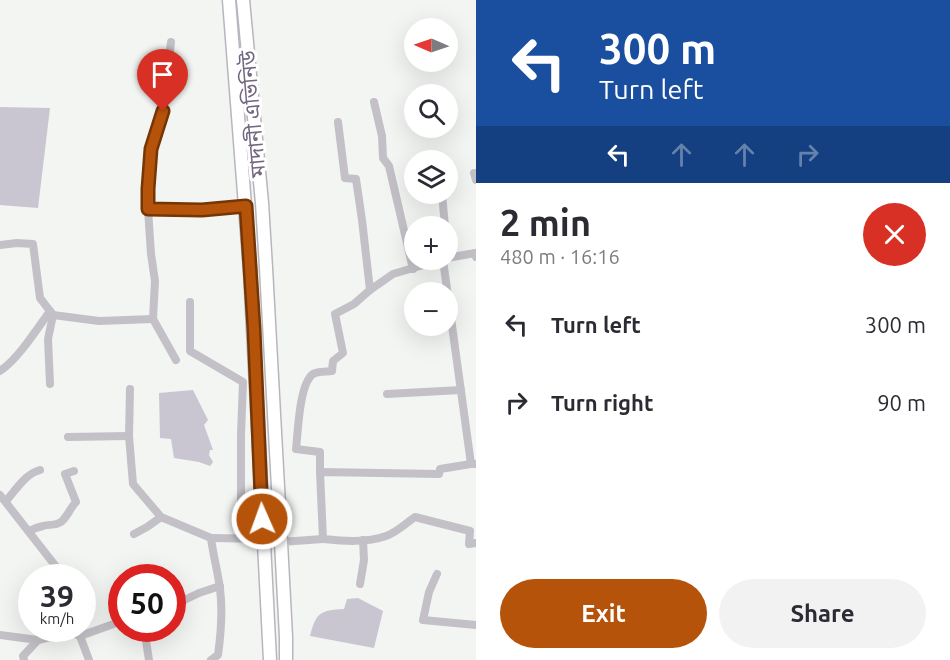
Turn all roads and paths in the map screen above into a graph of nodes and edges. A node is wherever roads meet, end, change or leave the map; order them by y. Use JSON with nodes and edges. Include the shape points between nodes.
{"nodes":[{"id":1,"x":229,"y":0,"type":"edge"},
{"id":2,"x":243,"y":0,"type":"edge"},
{"id":3,"x":171,"y":42,"type":"dead end"},
{"id":4,"x":374,"y":102,"type":"dead end"},
{"id":5,"x":338,"y":122,"type":"dead end"},
{"id":6,"x":260,"y":186,"type":"junction"},
{"id":7,"x":244,"y":188,"type":"junction"},
{"id":8,"x":246,"y":206,"type":"junction"},
{"id":9,"x":148,"y":209,"type":"junction"},
{"id":10,"x":404,"y":230,"type":"edge"},
{"id":11,"x":0,"y":245,"type":"edge"},
{"id":12,"x":476,"y":255,"type":"edge"},
{"id":13,"x":458,"y":257,"type":"edge"},
{"id":14,"x":409,"y":270,"type":"edge"},
{"id":15,"x":443,"y":270,"type":"edge"},
{"id":16,"x":370,"y":290,"type":"junction"},
{"id":17,"x":190,"y":302,"type":"dead end"},
{"id":18,"x":51,"y":313,"type":"junction"},
{"id":19,"x":153,"y":319,"type":"junction"},
{"id":20,"x":176,"y":360,"type":"dead end"},
{"id":21,"x":0,"y":371,"type":"edge"},
{"id":22,"x":50,"y":384,"type":"dead end"},
{"id":23,"x":130,"y":389,"type":"dead end"},
{"id":24,"x":461,"y":390,"type":"junction"},
{"id":25,"x":387,"y":394,"type":"dead end"},
{"id":26,"x":129,"y":436,"type":"junction"},
{"id":27,"x":68,"y":437,"type":"dead end"},
{"id":28,"x":473,"y":464,"type":"edge"},
{"id":29,"x":40,"y":470,"type":"dead end"},
{"id":30,"x":74,"y":471,"type":"dead end"},
{"id":31,"x":320,"y":472,"type":"junction"},
{"id":32,"x":3,"y":498,"type":"edge"},
{"id":33,"x":161,"y":517,"type":"junction"},
{"id":34,"x":29,"y":531,"type":"junction"},
{"id":35,"x":134,"y":534,"type":"dead end"},
{"id":36,"x":211,"y":537,"type":"junction"},
{"id":37,"x":241,"y":538,"type":"junction"},
{"id":38,"x":263,"y":539,"type":"junction"},
{"id":39,"x":323,"y":539,"type":"junction"},
{"id":40,"x":363,"y":540,"type":"junction"},
{"id":41,"x":281,"y":542,"type":"junction"},
{"id":42,"x":476,"y":543,"type":"edge"},
{"id":43,"x":54,"y":564,"type":"edge"},
{"id":44,"x":437,"y":574,"type":"dead end"},
{"id":45,"x":360,"y":584,"type":"dead end"},
{"id":46,"x":220,"y":586,"type":"junction"},
{"id":47,"x":186,"y":599,"type":"edge"},
{"id":48,"x":476,"y":625,"type":"edge"},
{"id":49,"x":0,"y":635,"type":"edge"},
{"id":50,"x":18,"y":637,"type":"edge"},
{"id":51,"x":36,"y":642,"type":"edge"},
{"id":52,"x":79,"y":642,"type":"edge"},
{"id":53,"x":146,"y":642,"type":"edge"},
{"id":54,"x":24,"y":660,"type":"edge"},
{"id":55,"x":89,"y":660,"type":"edge"},
{"id":56,"x":149,"y":660,"type":"edge"},
{"id":57,"x":211,"y":660,"type":"edge"},
{"id":58,"x":270,"y":660,"type":"edge"},
{"id":59,"x":286,"y":660,"type":"edge"}],
"edges":[{"from":1,"to":7,"type":"main road","name":"মাদানী এভিনিউ"},
{"from":2,"to":6,"type":"main road","name":"মাদানী এভিনিউ"},
{"from":3,"to":9,"type":"street","via":[[163,111],[151,149]]},
{"from":4,"to":10,"type":"street","via":[[383,158],[389,166]]},
{"from":5,"to":16,"type":"street","via":[[345,178],[356,179]]},
{"from":6,"to":7,"type":"main road"},
{"from":6,"to":41,"type":"main road","name":"মাদানী এভিনিউ"},
{"from":7,"to":8,"type":"main road","name":"মাদানী এভিনিউ"},
{"from":8,"to":9,"type":"street"},
{"from":8,"to":38,"type":"main road","name":"মাদানী এভিনিউ"},
{"from":9,"to":19,"type":"street","via":[[155,281]]},
{"from":11,"to":18,"type":"street","via":[[33,244],[40,298]]},
{"from":12,"to":13,"type":"street"},
{"from":14,"to":16,"type":"street","via":[[393,274]]},
{"from":15,"to":24,"type":"street"},
{"from":16,"to":31,"type":"street","via":[[335,314],[343,353],[333,361],[332,371],[314,373],[308,380],[300,405],[296,449],[320,452]]},
{"from":17,"to":37,"type":"street","via":[[190,351],[243,382]]},
{"from":18,"to":19,"type":"street","via":[[99,321]]},
{"from":18,"to":21,"type":"street"},
{"from":18,"to":22,"type":"street"},
{"from":19,"to":20,"type":"street"},
{"from":23,"to":26,"type":"street"},
{"from":24,"to":25,"type":"street"},
{"from":24,"to":28,"type":"street"},
{"from":26,"to":27,"type":"street"},
{"from":26,"to":33,"type":"street","via":[[133,484]]},
{"from":28,"to":31,"type":"street","via":[[440,469],[439,474]]},
{"from":29,"to":32,"type":"street"},
{"from":30,"to":34,"type":"street","via":[[65,474],[76,502],[69,514],[55,525],[45,524]]},
{"from":31,"to":39,"type":"street"},
{"from":32,"to":34,"type":"street"},
{"from":33,"to":35,"type":"street"},
{"from":33,"to":36,"type":"street"},
{"from":34,"to":43,"type":"street"},
{"from":36,"to":37,"type":"street"},
{"from":36,"to":46,"type":"street"},
{"from":37,"to":38,"type":"street"},
{"from":38,"to":41,"type":"main road"},
{"from":38,"to":58,"type":"main road","name":"মাদানী এভিনিউ"},
{"from":39,"to":40,"type":"street"},
{"from":39,"to":41,"type":"street"},
{"from":40,"to":42,"type":"street","via":[[386,536],[415,517],[470,531],[470,543]]},
{"from":40,"to":45,"type":"street"},
{"from":41,"to":59,"type":"main road","name":"মাদানী এভিনিউ"},
{"from":44,"to":48,"type":"street","via":[[423,620]]},
{"from":46,"to":47,"type":"street"},
{"from":46,"to":57,"type":"street","via":[[222,627],[218,655]]},
{"from":49,"to":50,"type":"street"},
{"from":51,"to":54,"type":"street","via":[[23,656]]},
{"from":52,"to":55,"type":"street"},
{"from":53,"to":56,"type":"street"}]}
